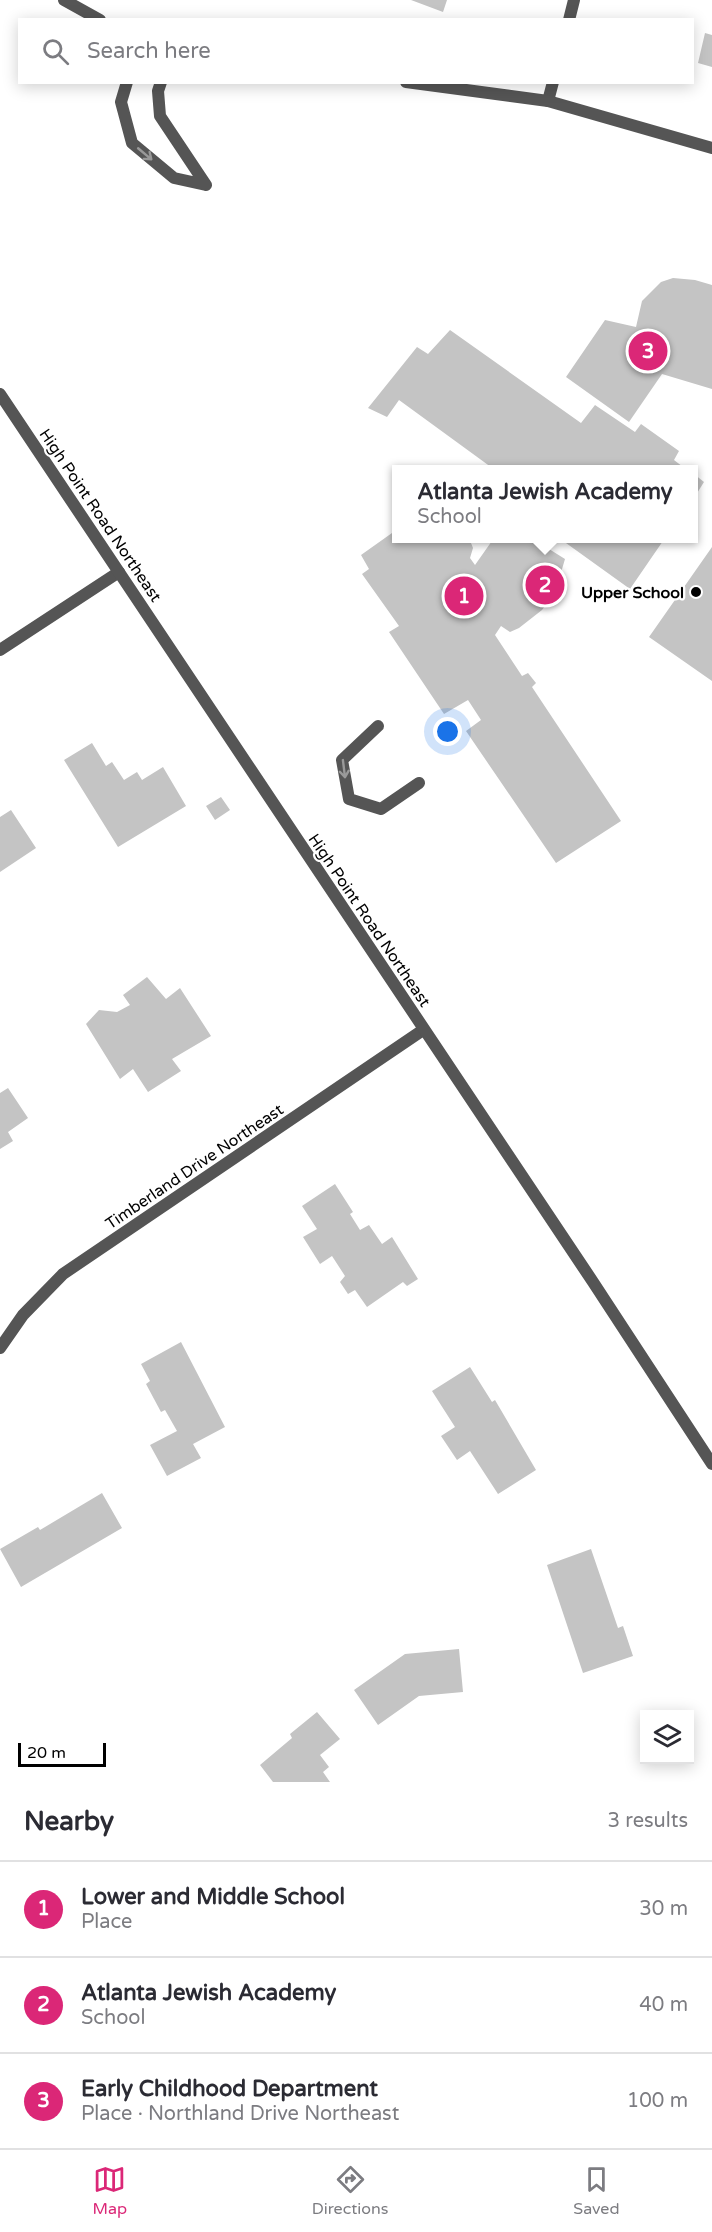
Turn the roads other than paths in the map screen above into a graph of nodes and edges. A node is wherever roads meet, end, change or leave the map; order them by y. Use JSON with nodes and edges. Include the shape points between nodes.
{"nodes":[{"id":1,"x":64,"y":0,"type":"edge"},
{"id":2,"x":574,"y":0,"type":"edge"},
{"id":3,"x":96,"y":18,"type":"edge"},
{"id":4,"x":570,"y":18,"type":"edge"},
{"id":5,"x":126,"y":84,"type":"edge"},
{"id":6,"x":160,"y":84,"type":"edge"},
{"id":7,"x":421,"y":84,"type":"edge"},
{"id":8,"x":552,"y":84,"type":"edge"},
{"id":9,"x":548,"y":101,"type":"junction"},
{"id":10,"x":712,"y":148,"type":"edge"},
{"id":11,"x":0,"y":394,"type":"edge"},
{"id":12,"x":119,"y":572,"type":"junction"},
{"id":13,"x":0,"y":650,"type":"edge"},
{"id":14,"x":378,"y":726,"type":"dead end"},
{"id":15,"x":419,"y":783,"type":"dead end"},
{"id":16,"x":423,"y":1030,"type":"junction"},
{"id":17,"x":0,"y":1348,"type":"edge"},
{"id":18,"x":712,"y":1464,"type":"edge"}],
"edges":[{"from":1,"to":3,"type":"street"},
{"from":2,"to":4,"type":"street"},
{"from":5,"to":6,"type":"street","one_way":true,"via":[[121,102],[132,143],[174,178],[206,185],[159,116]]},
{"from":7,"to":9,"type":"street"},
{"from":8,"to":9,"type":"street"},
{"from":9,"to":10,"type":"street"},
{"from":11,"to":12,"type":"street","name":"High Point Road Northeast"},
{"from":12,"to":13,"type":"street"},
{"from":12,"to":16,"type":"street","name":"High Point Road Northeast"},
{"from":14,"to":15,"type":"street","one_way":true,"via":[[342,760],[349,799],[381,809]]},
{"from":16,"to":17,"type":"street","name":"Timberland Drive Northeast","via":[[63,1274],[23,1314]]},
{"from":16,"to":18,"type":"street","name":"High Point Road Northeast"}]}
